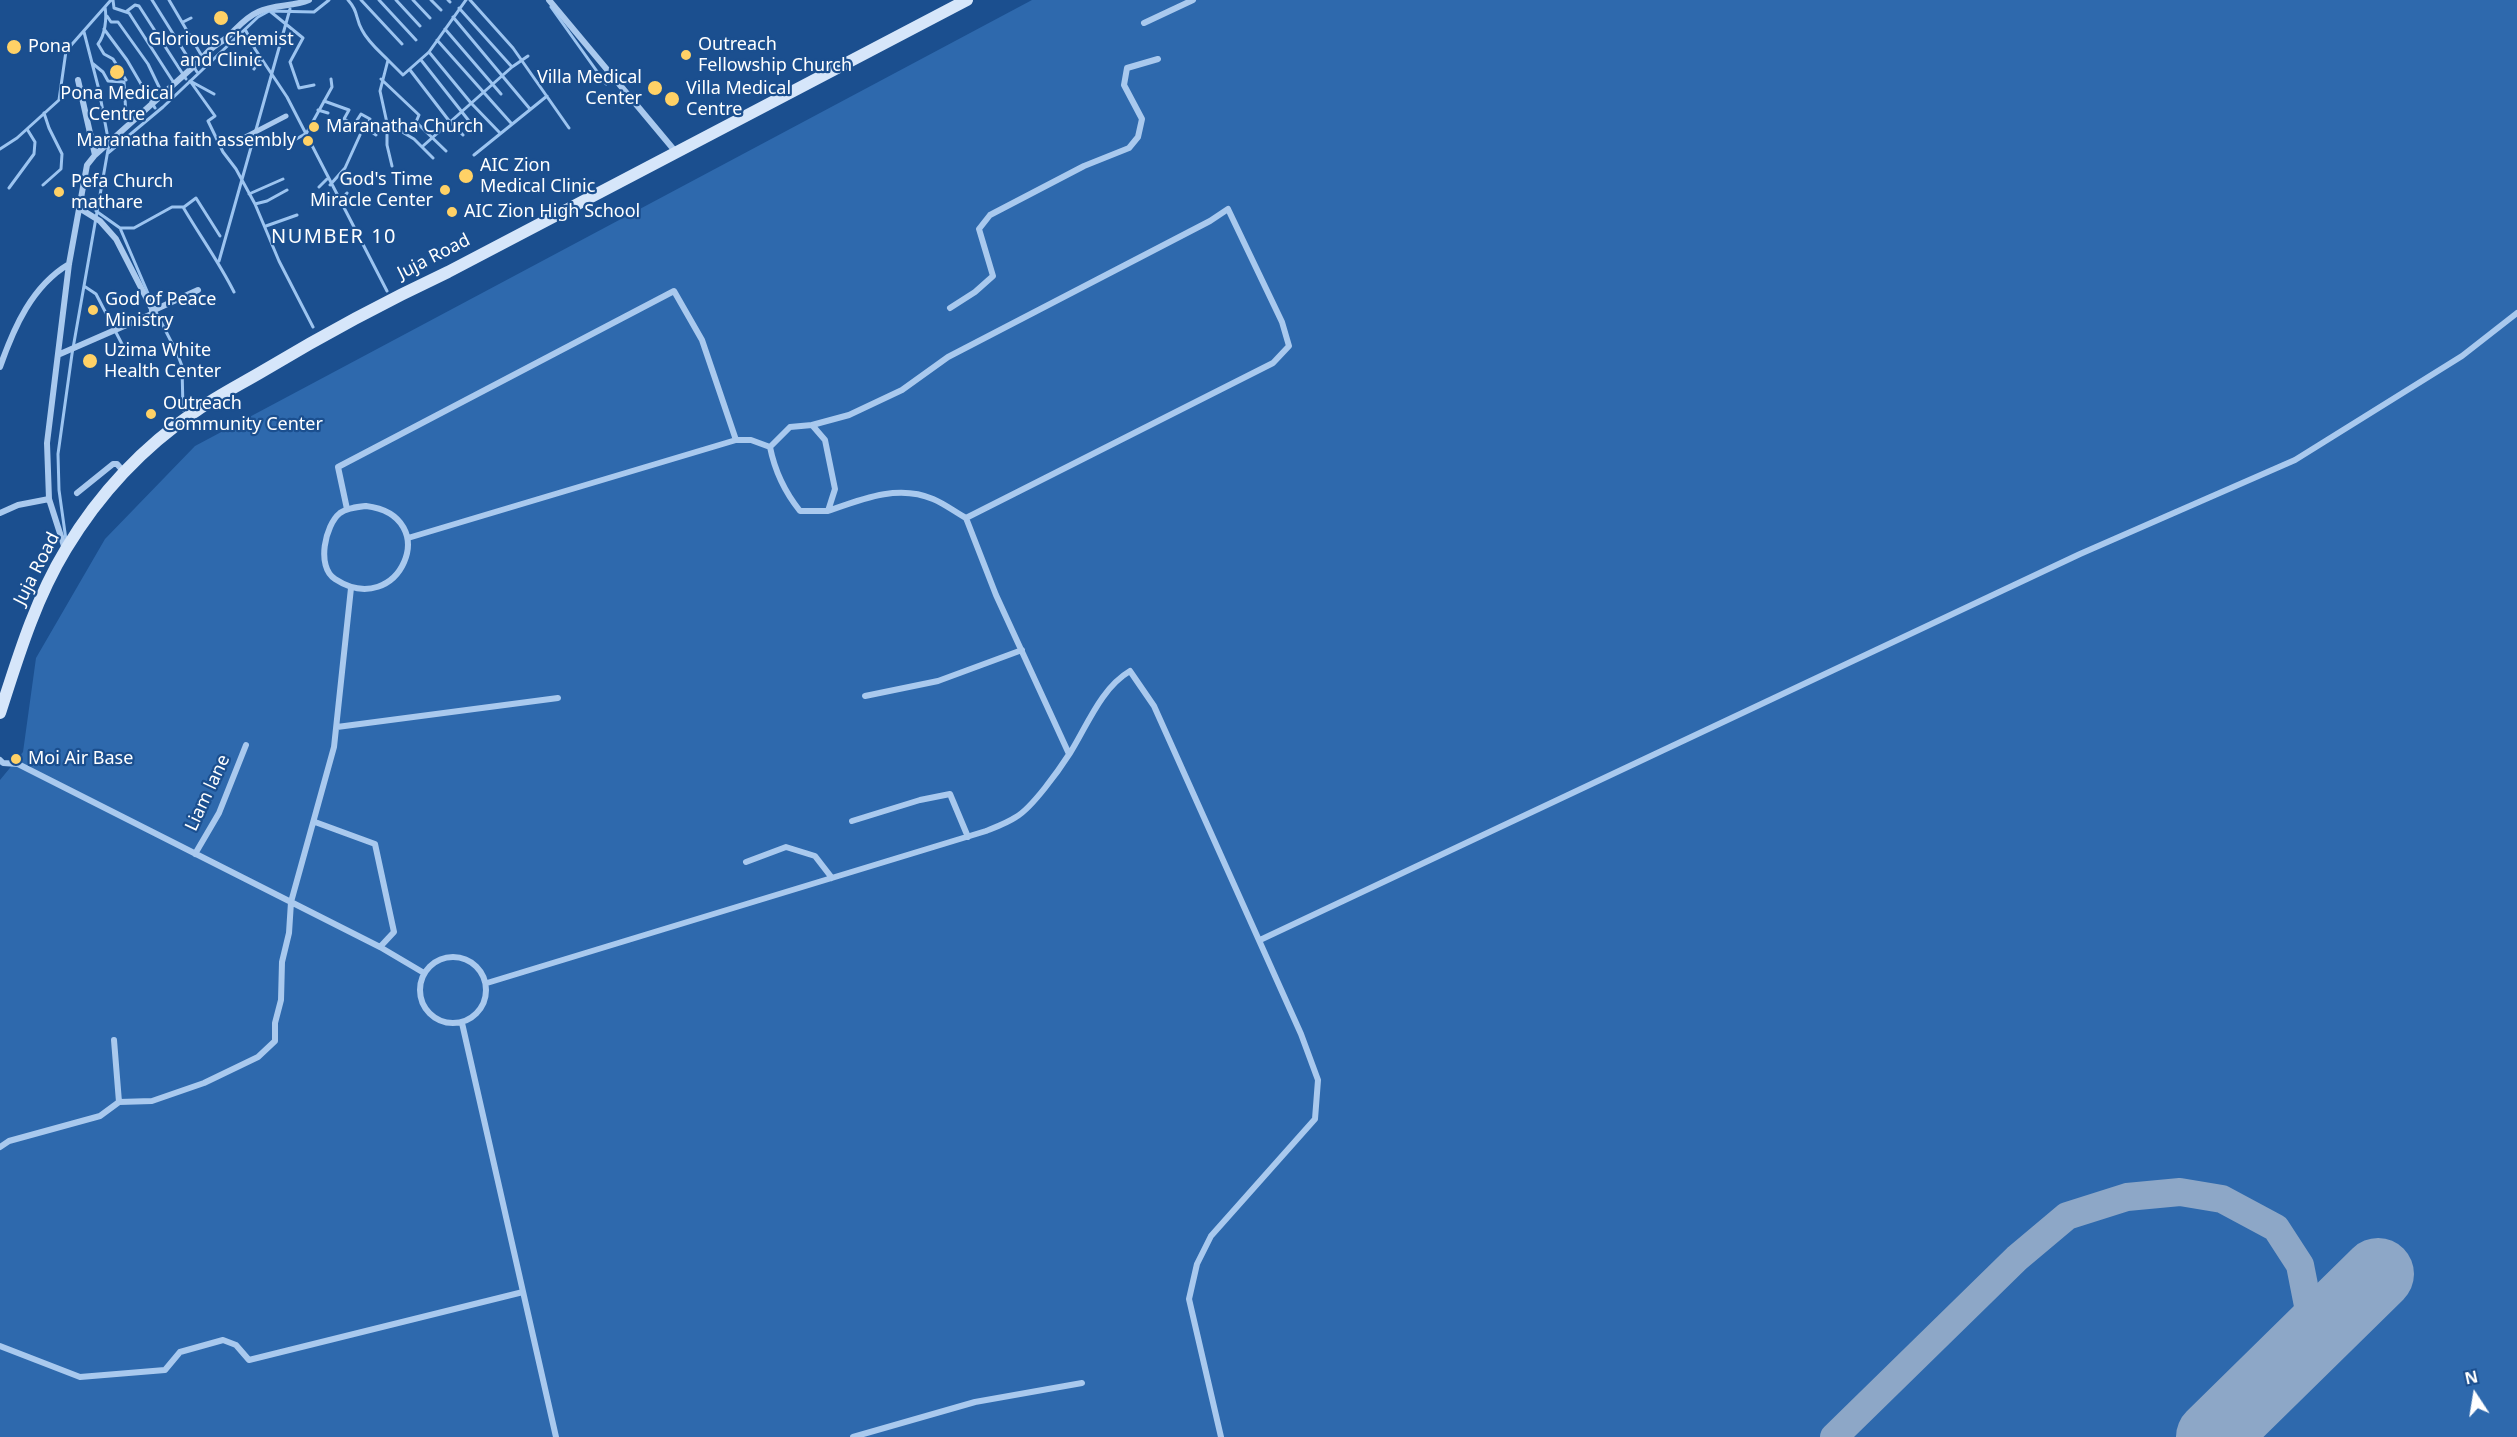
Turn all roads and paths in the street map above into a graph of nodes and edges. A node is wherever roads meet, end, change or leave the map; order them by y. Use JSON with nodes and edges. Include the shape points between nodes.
{"nodes":[{"id":1,"x":309,"y":0,"type":"edge"},
{"id":2,"x":549,"y":0,"type":"edge"},
{"id":3,"x":967,"y":0,"type":"edge"},
{"id":4,"x":1193,"y":0,"type":"edge"},
{"id":5,"x":1144,"y":23,"type":"dead end"},
{"id":6,"x":1158,"y":59,"type":"dead end"},
{"id":7,"x":78,"y":80,"type":"dead end"},
{"id":8,"x":286,"y":116,"type":"dead end"},
{"id":9,"x":230,"y":145,"type":"dead end"},
{"id":10,"x":675,"y":151,"type":"junction"},
{"id":11,"x":92,"y":158,"type":"junction"},
{"id":12,"x":79,"y":208,"type":"junction"},
{"id":13,"x":69,"y":264,"type":"junction"},
{"id":14,"x":198,"y":290,"type":"dead end"},
{"id":15,"x":950,"y":308,"type":"dead end"},
{"id":16,"x":152,"y":311,"type":"junction"},
{"id":17,"x":2517,"y":313,"type":"edge"},
{"id":18,"x":60,"y":354,"type":"junction"},
{"id":19,"x":0,"y":367,"type":"edge"},
{"id":20,"x":812,"y":425,"type":"junction"},
{"id":21,"x":736,"y":440,"type":"junction"},
{"id":22,"x":770,"y":447,"type":"junction"},
{"id":23,"x":124,"y":472,"type":"junction"},
{"id":24,"x":77,"y":493,"type":"dead end"},
{"id":25,"x":49,"y":499,"type":"junction"},
{"id":26,"x":347,"y":509,"type":"junction"},
{"id":27,"x":828,"y":511,"type":"junction"},
{"id":28,"x":0,"y":513,"type":"edge"},
{"id":29,"x":966,"y":518,"type":"junction"},
{"id":30,"x":408,"y":538,"type":"junction"},
{"id":31,"x":66,"y":549,"type":"junction"},
{"id":32,"x":351,"y":588,"type":"junction"},
{"id":33,"x":1022,"y":650,"type":"junction"},
{"id":34,"x":18,"y":657,"type":"junction"},
{"id":35,"x":0,"y":691,"type":"edge"},
{"id":36,"x":865,"y":696,"type":"dead end"},
{"id":37,"x":558,"y":698,"type":"dead end"},
{"id":38,"x":0,"y":714,"type":"edge"},
{"id":39,"x":337,"y":727,"type":"junction"},
{"id":40,"x":246,"y":744,"type":"dead end"},
{"id":41,"x":1069,"y":754,"type":"junction"},
{"id":42,"x":0,"y":760,"type":"edge"},
{"id":43,"x":852,"y":821,"type":"dead end"},
{"id":44,"x":315,"y":822,"type":"junction"},
{"id":45,"x":968,"y":837,"type":"junction"},
{"id":46,"x":195,"y":854,"type":"junction"},
{"id":47,"x":746,"y":862,"type":"dead end"},
{"id":48,"x":832,"y":878,"type":"junction"},
{"id":49,"x":291,"y":902,"type":"junction"},
{"id":50,"x":1260,"y":940,"type":"junction"},
{"id":51,"x":380,"y":947,"type":"junction"},
{"id":52,"x":424,"y":973,"type":"junction"},
{"id":53,"x":487,"y":983,"type":"junction"},
{"id":54,"x":462,"y":1023,"type":"junction"},
{"id":55,"x":114,"y":1040,"type":"dead end"},
{"id":56,"x":118,"y":1102,"type":"junction"},
{"id":57,"x":0,"y":1147,"type":"edge"},
{"id":58,"x":523,"y":1292,"type":"junction"},
{"id":59,"x":0,"y":1346,"type":"edge"},
{"id":60,"x":1082,"y":1383,"type":"dead end"},
{"id":61,"x":556,"y":1437,"type":"edge"},
{"id":62,"x":853,"y":1437,"type":"edge"},
{"id":63,"x":1221,"y":1437,"type":"edge"}],
"edges":[{"from":1,"to":11,"type":"street","via":[[270,8],[247,18]]},
{"from":2,"to":10,"type":"street"},
{"from":3,"to":10,"type":"main road","name":"Juja Road"},
{"from":4,"to":5,"type":"street"},
{"from":6,"to":15,"type":"street","via":[[1127,68],[1124,85],[1142,119],[1138,137],[1130,148],[1084,166],[990,215],[980,229],[993,276]]},
{"from":7,"to":11,"type":"street"},
{"from":8,"to":9,"type":"street"},
{"from":10,"to":23,"type":"main road","name":"Juja Road","via":[[289,355],[191,415]]},
{"from":11,"to":12,"type":"street"},
{"from":12,"to":13,"type":"street"},
{"from":12,"to":16,"type":"street","via":[[100,221],[116,239]]},
{"from":13,"to":18,"type":"street"},
{"from":13,"to":19,"type":"street","via":[[36,292]]},
{"from":14,"to":16,"type":"street"},
{"from":16,"to":18,"type":"street","via":[[154,314]]},
{"from":17,"to":50,"type":"street","via":[[2462,356],[2295,460],[2080,554]]},
{"from":18,"to":25,"type":"street","via":[[48,426]]},
{"from":20,"to":22,"type":"street","via":[[790,427]]},
{"from":20,"to":27,"type":"street","via":[[825,440],[835,489]]},
{"from":20,"to":29,"type":"street","via":[[849,415],[902,390],[948,357],[1228,209],[1282,322],[1288,346],[1273,363]]},
{"from":21,"to":22,"type":"street","via":[[751,440]]},
{"from":21,"to":26,"type":"street","via":[[702,340],[674,291],[338,467]]},
{"from":21,"to":30,"type":"street"},
{"from":22,"to":27,"type":"street","via":[[785,493],[800,511]]},
{"from":23,"to":24,"type":"street","via":[[113,464]]},
{"from":23,"to":31,"type":"main road","name":"Juja Road","via":[[101,497]]},
{"from":25,"to":28,"type":"street"},
{"from":25,"to":31,"type":"street"},
{"from":26,"to":30,"type":"street","via":[[383,508],[399,521]]},
{"from":26,"to":32,"type":"street","via":[[330,524],[325,561],[332,577]]},
{"from":27,"to":29,"type":"street","via":[[875,494],[903,493],[932,499]]},
{"from":29,"to":33,"type":"street"},
{"from":30,"to":32,"type":"street","via":[[407,559],[398,575],[366,589]]},
{"from":31,"to":34,"type":"main road","name":"Juja Road","via":[[39,601]]},
{"from":32,"to":39,"type":"street"},
{"from":33,"to":36,"type":"street","via":[[938,681]]},
{"from":33,"to":41,"type":"street"},
{"from":34,"to":35,"type":"main road"},
{"from":34,"to":38,"type":"main road"},
{"from":37,"to":39,"type":"street"},
{"from":39,"to":44,"type":"street"},
{"from":40,"to":46,"type":"street","name":"Liam lane","via":[[219,813]]},
{"from":41,"to":45,"type":"street","via":[[1018,817]]},
{"from":41,"to":50,"type":"street","via":[[1105,696],[1130,671],[1154,706]]},
{"from":42,"to":46,"type":"street","via":[[18,764]]},
{"from":43,"to":45,"type":"street","via":[[950,794]]},
{"from":44,"to":49,"type":"street"},
{"from":44,"to":51,"type":"street","via":[[375,844],[394,932]]},
{"from":45,"to":48,"type":"street"},
{"from":46,"to":49,"type":"street"},
{"from":47,"to":48,"type":"street","via":[[786,847],[815,856]]},
{"from":48,"to":53,"type":"street"},
{"from":49,"to":51,"type":"street"},
{"from":49,"to":56,"type":"street","via":[[275,1041],[258,1057],[204,1083],[152,1101]]},
{"from":50,"to":63,"type":"street","via":[[1318,1080],[1314,1119],[1211,1236],[1197,1264],[1189,1299]]},
{"from":51,"to":52,"type":"street"},
{"from":52,"to":53,"type":"street","via":[[435,962],[451,956],[474,964]]},
{"from":52,"to":54,"type":"street","via":[[420,988],[423,1004],[432,1016],[446,1023]]},
{"from":53,"to":54,"type":"street","via":[[483,1008]]},
{"from":54,"to":58,"type":"street"},
{"from":55,"to":56,"type":"street"},
{"from":56,"to":57,"type":"street","via":[[100,1116],[9,1141]]},
{"from":58,"to":59,"type":"street","via":[[249,1359],[236,1345],[223,1340],[209,1342],[180,1352],[165,1370],[80,1377]]},
{"from":58,"to":61,"type":"street"},
{"from":60,"to":62,"type":"street","via":[[975,1402]]}]}
